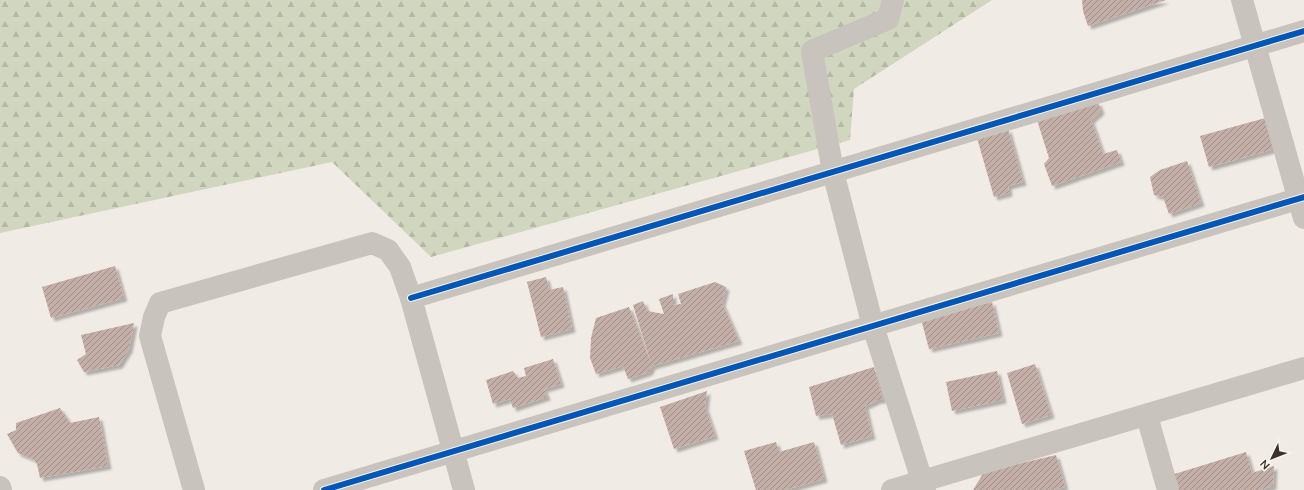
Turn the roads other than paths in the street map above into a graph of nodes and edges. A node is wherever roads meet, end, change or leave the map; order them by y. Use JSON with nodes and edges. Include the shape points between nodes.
{"nodes":[{"id":1,"x":893,"y":0,"type":"edge"},
{"id":2,"x":1242,"y":0,"type":"edge"},
{"id":3,"x":1304,"y":31,"type":"edge"},
{"id":4,"x":1254,"y":45,"type":"junction"},
{"id":5,"x":833,"y":172,"type":"junction"},
{"id":6,"x":1302,"y":204,"type":"edge"},
{"id":7,"x":411,"y":298,"type":"junction"},
{"id":8,"x":873,"y":326,"type":"junction"},
{"id":9,"x":1304,"y":368,"type":"edge"},
{"id":10,"x":1147,"y":416,"type":"junction"},
{"id":11,"x":453,"y":451,"type":"junction"},
{"id":12,"x":924,"y":485,"type":"edge"},
{"id":13,"x":194,"y":490,"type":"edge"},
{"id":14,"x":324,"y":490,"type":"edge"},
{"id":15,"x":464,"y":490,"type":"edge"},
{"id":16,"x":892,"y":490,"type":"edge"},
{"id":17,"x":1168,"y":490,"type":"edge"}],
"edges":[{"from":1,"to":5,"type":"street","via":[[888,19],[812,52]]},
{"from":2,"to":4,"type":"street"},
{"from":3,"to":4,"type":"street"},
{"from":4,"to":5,"type":"street"},
{"from":4,"to":6,"type":"street"},
{"from":5,"to":7,"type":"street"},
{"from":5,"to":8,"type":"street"},
{"from":6,"to":8,"type":"street"},
{"from":7,"to":11,"type":"street"},
{"from":7,"to":13,"type":"street","via":[[400,267],[388,250],[372,243],[160,303],[150,336]]},
{"from":8,"to":11,"type":"street"},
{"from":8,"to":12,"type":"street"},
{"from":9,"to":10,"type":"street"},
{"from":10,"to":12,"type":"street"},
{"from":10,"to":17,"type":"street"},
{"from":11,"to":14,"type":"street"},
{"from":11,"to":15,"type":"street"},
{"from":12,"to":16,"type":"street"}]}
